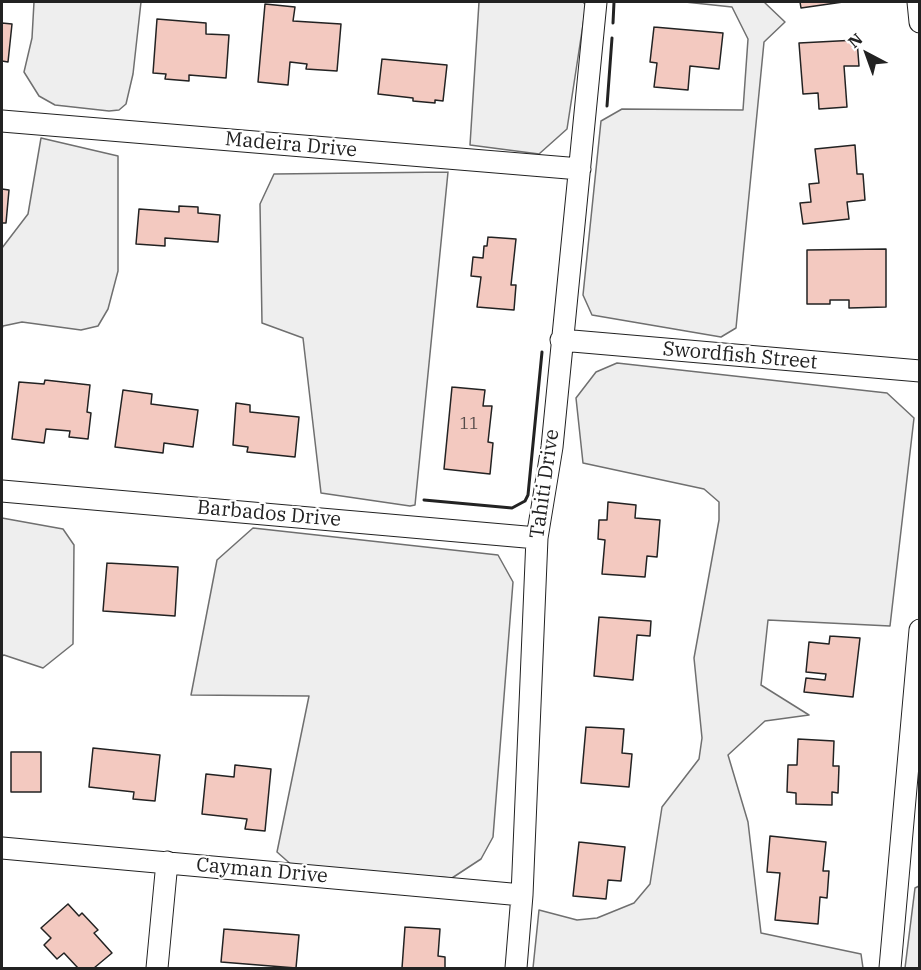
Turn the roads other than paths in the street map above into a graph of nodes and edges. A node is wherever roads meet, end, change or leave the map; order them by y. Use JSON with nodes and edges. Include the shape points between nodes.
{"nodes":[{"id":1,"x":596,"y":2,"type":"edge"},
{"id":2,"x":918,"y":2,"type":"edge"},
{"id":3,"x":920,"y":22,"type":"edge"},
{"id":4,"x":2,"y":121,"type":"edge"},
{"id":5,"x":580,"y":169,"type":"junction"},
{"id":6,"x":561,"y":340,"type":"junction"},
{"id":7,"x":920,"y":371,"type":"edge"},
{"id":8,"x":2,"y":491,"type":"edge"},
{"id":9,"x":537,"y":538,"type":"junction"},
{"id":10,"x":920,"y":630,"type":"edge"},
{"id":11,"x":2,"y":848,"type":"edge"},
{"id":12,"x":167,"y":862,"type":"junction"},
{"id":13,"x":522,"y":896,"type":"junction"},
{"id":14,"x":158,"y":969,"type":"edge"},
{"id":15,"x":516,"y":969,"type":"edge"},
{"id":16,"x":890,"y":969,"type":"edge"}],
"edges":[{"from":1,"to":5,"type":"street","name":"Tahiti Drive"},
{"from":2,"to":3,"type":"street"},
{"from":4,"to":5,"type":"street","name":"Madeira Drive"},
{"from":5,"to":6,"type":"street","name":"Tahiti Drive"},
{"from":6,"to":7,"type":"street","name":"Swordfish Street"},
{"from":6,"to":9,"type":"street","name":"Tahiti Drive","via":[[552,447]]},
{"from":8,"to":9,"type":"street","name":"Barbados Drive"},
{"from":9,"to":13,"type":"street","name":"Tahiti Drive"},
{"from":10,"to":16,"type":"street"},
{"from":11,"to":12,"type":"street","name":"Cayman Drive"},
{"from":12,"to":13,"type":"street","name":"Cayman Drive"},
{"from":12,"to":14,"type":"street"},
{"from":13,"to":15,"type":"street","name":"Tahiti Drive"}]}
